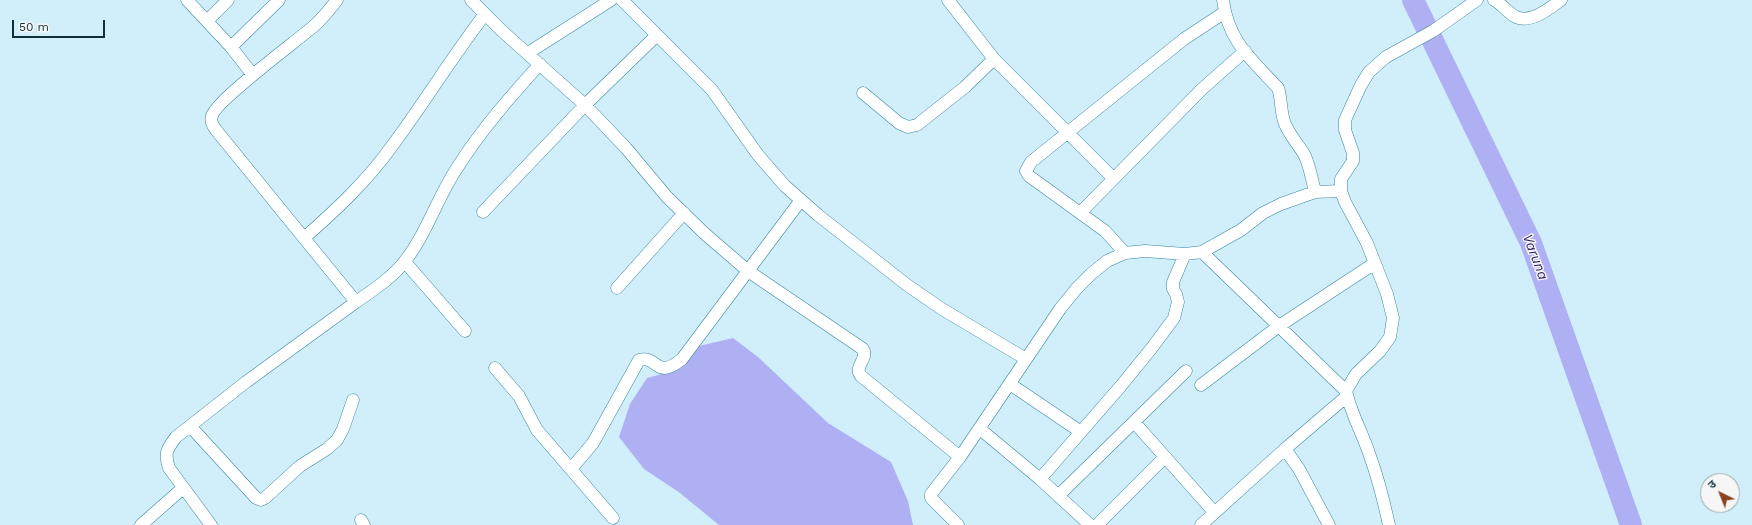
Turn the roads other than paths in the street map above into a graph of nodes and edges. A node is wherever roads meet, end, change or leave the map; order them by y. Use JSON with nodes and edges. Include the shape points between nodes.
{"nodes":[{"id":1,"x":187,"y":0,"type":"edge"},
{"id":2,"x":228,"y":0,"type":"edge"},
{"id":3,"x":279,"y":0,"type":"edge"},
{"id":4,"x":337,"y":0,"type":"edge"},
{"id":5,"x":471,"y":0,"type":"edge"},
{"id":6,"x":610,"y":0,"type":"edge"},
{"id":7,"x":622,"y":0,"type":"edge"},
{"id":8,"x":948,"y":0,"type":"edge"},
{"id":9,"x":1223,"y":0,"type":"edge"},
{"id":10,"x":1477,"y":0,"type":"edge"},
{"id":11,"x":1494,"y":0,"type":"edge"},
{"id":12,"x":1561,"y":0,"type":"edge"},
{"id":13,"x":1225,"y":12,"type":"junction"},
{"id":14,"x":485,"y":14,"type":"junction"},
{"id":15,"x":207,"y":21,"type":"junction"},
{"id":16,"x":657,"y":35,"type":"junction"},
{"id":17,"x":231,"y":47,"type":"junction"},
{"id":18,"x":1245,"y":52,"type":"junction"},
{"id":19,"x":528,"y":53,"type":"junction"},
{"id":20,"x":994,"y":59,"type":"junction"},
{"id":21,"x":540,"y":64,"type":"junction"},
{"id":22,"x":253,"y":75,"type":"junction"},
{"id":23,"x":863,"y":93,"type":"dead end"},
{"id":24,"x":585,"y":105,"type":"junction"},
{"id":25,"x":1068,"y":132,"type":"junction"},
{"id":26,"x":1113,"y":178,"type":"junction"},
{"id":27,"x":1341,"y":191,"type":"junction"},
{"id":28,"x":1315,"y":192,"type":"junction"},
{"id":29,"x":801,"y":200,"type":"junction"},
{"id":30,"x":483,"y":212,"type":"dead end"},
{"id":31,"x":684,"y":213,"type":"junction"},
{"id":32,"x":1080,"y":213,"type":"junction"},
{"id":33,"x":304,"y":238,"type":"junction"},
{"id":34,"x":1202,"y":252,"type":"junction"},
{"id":35,"x":1125,"y":253,"type":"junction"},
{"id":36,"x":1185,"y":254,"type":"junction"},
{"id":37,"x":405,"y":262,"type":"junction"},
{"id":38,"x":1375,"y":262,"type":"junction"},
{"id":39,"x":748,"y":271,"type":"junction"},
{"id":40,"x":617,"y":288,"type":"dead end"},
{"id":41,"x":356,"y":302,"type":"junction"},
{"id":42,"x":1279,"y":326,"type":"junction"},
{"id":43,"x":464,"y":331,"type":"dead end"},
{"id":44,"x":1026,"y":359,"type":"junction"},
{"id":45,"x":496,"y":368,"type":"dead end"},
{"id":46,"x":1186,"y":371,"type":"dead end"},
{"id":47,"x":1010,"y":384,"type":"junction"},
{"id":48,"x":1201,"y":386,"type":"dead end"},
{"id":49,"x":1347,"y":394,"type":"junction"},
{"id":50,"x":353,"y":400,"type":"dead end"},
{"id":51,"x":1134,"y":422,"type":"junction"},
{"id":52,"x":190,"y":426,"type":"junction"},
{"id":53,"x":980,"y":429,"type":"junction"},
{"id":54,"x":1081,"y":432,"type":"junction"},
{"id":55,"x":1285,"y":449,"type":"junction"},
{"id":56,"x":960,"y":457,"type":"junction"},
{"id":57,"x":1165,"y":457,"type":"junction"},
{"id":58,"x":571,"y":469,"type":"junction"},
{"id":59,"x":1040,"y":478,"type":"junction"},
{"id":60,"x":183,"y":488,"type":"junction"},
{"id":61,"x":1058,"y":496,"type":"junction"},
{"id":62,"x":1214,"y":512,"type":"junction"},
{"id":63,"x":612,"y":518,"type":"dead end"},
{"id":64,"x":141,"y":525,"type":"edge"},
{"id":65,"x":211,"y":525,"type":"edge"},
{"id":66,"x":958,"y":525,"type":"edge"},
{"id":67,"x":1090,"y":525,"type":"edge"},
{"id":68,"x":1097,"y":525,"type":"edge"},
{"id":69,"x":1201,"y":525,"type":"edge"},
{"id":70,"x":1329,"y":525,"type":"edge"},
{"id":71,"x":1389,"y":525,"type":"edge"}],
"edges":[{"from":1,"to":15,"type":"street"},
{"from":2,"to":15,"type":"street"},
{"from":3,"to":17,"type":"street"},
{"from":4,"to":22,"type":"street","via":[[316,24]]},
{"from":5,"to":14,"type":"street"},
{"from":6,"to":19,"type":"street"},
{"from":7,"to":16,"type":"street"},
{"from":8,"to":20,"type":"street"},
{"from":9,"to":13,"type":"street"},
{"from":10,"to":27,"type":"street","via":[[1433,31],[1386,57],[1369,72],[1360,85],[1345,120],[1353,161],[1341,179]]},
{"from":11,"to":12,"type":"street","via":[[1517,18],[1528,19]]},
{"from":13,"to":18,"type":"street","via":[[1236,42]]},
{"from":13,"to":25,"type":"street","via":[[1184,38]]},
{"from":14,"to":19,"type":"street"},
{"from":14,"to":33,"type":"street","via":[[392,147],[337,209]]},
{"from":15,"to":17,"type":"street"},
{"from":16,"to":24,"type":"street"},
{"from":16,"to":29,"type":"street","via":[[712,90],[758,155]]},
{"from":17,"to":22,"type":"street"},
{"from":18,"to":26,"type":"street","via":[[1202,89]]},
{"from":18,"to":28,"type":"street","via":[[1278,88],[1284,122],[1310,168]]},
{"from":19,"to":21,"type":"street"},
{"from":20,"to":23,"type":"street","via":[[966,86],[917,125],[908,127],[899,123]]},
{"from":20,"to":25,"type":"street"},
{"from":21,"to":24,"type":"street"},
{"from":21,"to":37,"type":"street","via":[[482,130],[455,170]]},
{"from":22,"to":33,"type":"street","via":[[216,108],[211,116],[212,123]]},
{"from":24,"to":30,"type":"street"},
{"from":24,"to":31,"type":"street"},
{"from":25,"to":26,"type":"street"},
{"from":25,"to":32,"type":"street","via":[[1031,162],[1026,171],[1028,176]]},
{"from":26,"to":32,"type":"street"},
{"from":27,"to":28,"type":"street"},
{"from":27,"to":38,"type":"street"},
{"from":28,"to":34,"type":"street","via":[[1263,213],[1241,230]]},
{"from":29,"to":39,"type":"street"},
{"from":29,"to":44,"type":"street","via":[[907,285]]},
{"from":31,"to":39,"type":"street"},
{"from":31,"to":40,"type":"street"},
{"from":32,"to":35,"type":"street","via":[[1105,231]]},
{"from":33,"to":41,"type":"street"},
{"from":34,"to":36,"type":"street"},
{"from":34,"to":42,"type":"street"},
{"from":35,"to":36,"type":"street","via":[[1145,251]]},
{"from":35,"to":44,"type":"street","via":[[1107,261],[1077,288]]},
{"from":36,"to":54,"type":"street","via":[[1173,282],[1178,302],[1174,318],[1147,355]]},
{"from":37,"to":41,"type":"street","via":[[384,282]]},
{"from":37,"to":43,"type":"street"},
{"from":38,"to":42,"type":"street"},
{"from":38,"to":49,"type":"street","via":[[1393,318],[1390,337],[1380,351],[1356,374]]},
{"from":39,"to":56,"type":"street","via":[[863,349],[865,357],[858,368],[861,376]]},
{"from":39,"to":58,"type":"street","via":[[682,359],[669,368],[661,369],[650,361],[639,360],[592,443]]},
{"from":41,"to":52,"type":"street"},
{"from":42,"to":48,"type":"street"},
{"from":42,"to":49,"type":"street"},
{"from":44,"to":47,"type":"street"},
{"from":45,"to":58,"type":"street","via":[[518,396],[537,430]]},
{"from":46,"to":51,"type":"street"},
{"from":47,"to":53,"type":"street"},
{"from":47,"to":54,"type":"street"},
{"from":49,"to":55,"type":"street"},
{"from":49,"to":71,"type":"street","via":[[1370,456]]},
{"from":50,"to":52,"type":"street","via":[[337,440],[300,466],[261,500],[256,498]]},
{"from":51,"to":57,"type":"street"},
{"from":51,"to":61,"type":"street"},
{"from":52,"to":60,"type":"street","via":[[168,447],[166,458],[169,468]]},
{"from":53,"to":56,"type":"street"},
{"from":53,"to":59,"type":"street"},
{"from":54,"to":59,"type":"street"},
{"from":55,"to":62,"type":"street"},
{"from":55,"to":70,"type":"street","via":[[1299,469]]},
{"from":56,"to":66,"type":"street","via":[[931,494],[931,498]]},
{"from":57,"to":62,"type":"street"},
{"from":57,"to":68,"type":"street"},
{"from":58,"to":63,"type":"street"},
{"from":59,"to":61,"type":"street"},
{"from":60,"to":64,"type":"street"},
{"from":60,"to":65,"type":"street"},
{"from":61,"to":67,"type":"street"},
{"from":62,"to":69,"type":"street"}]}
